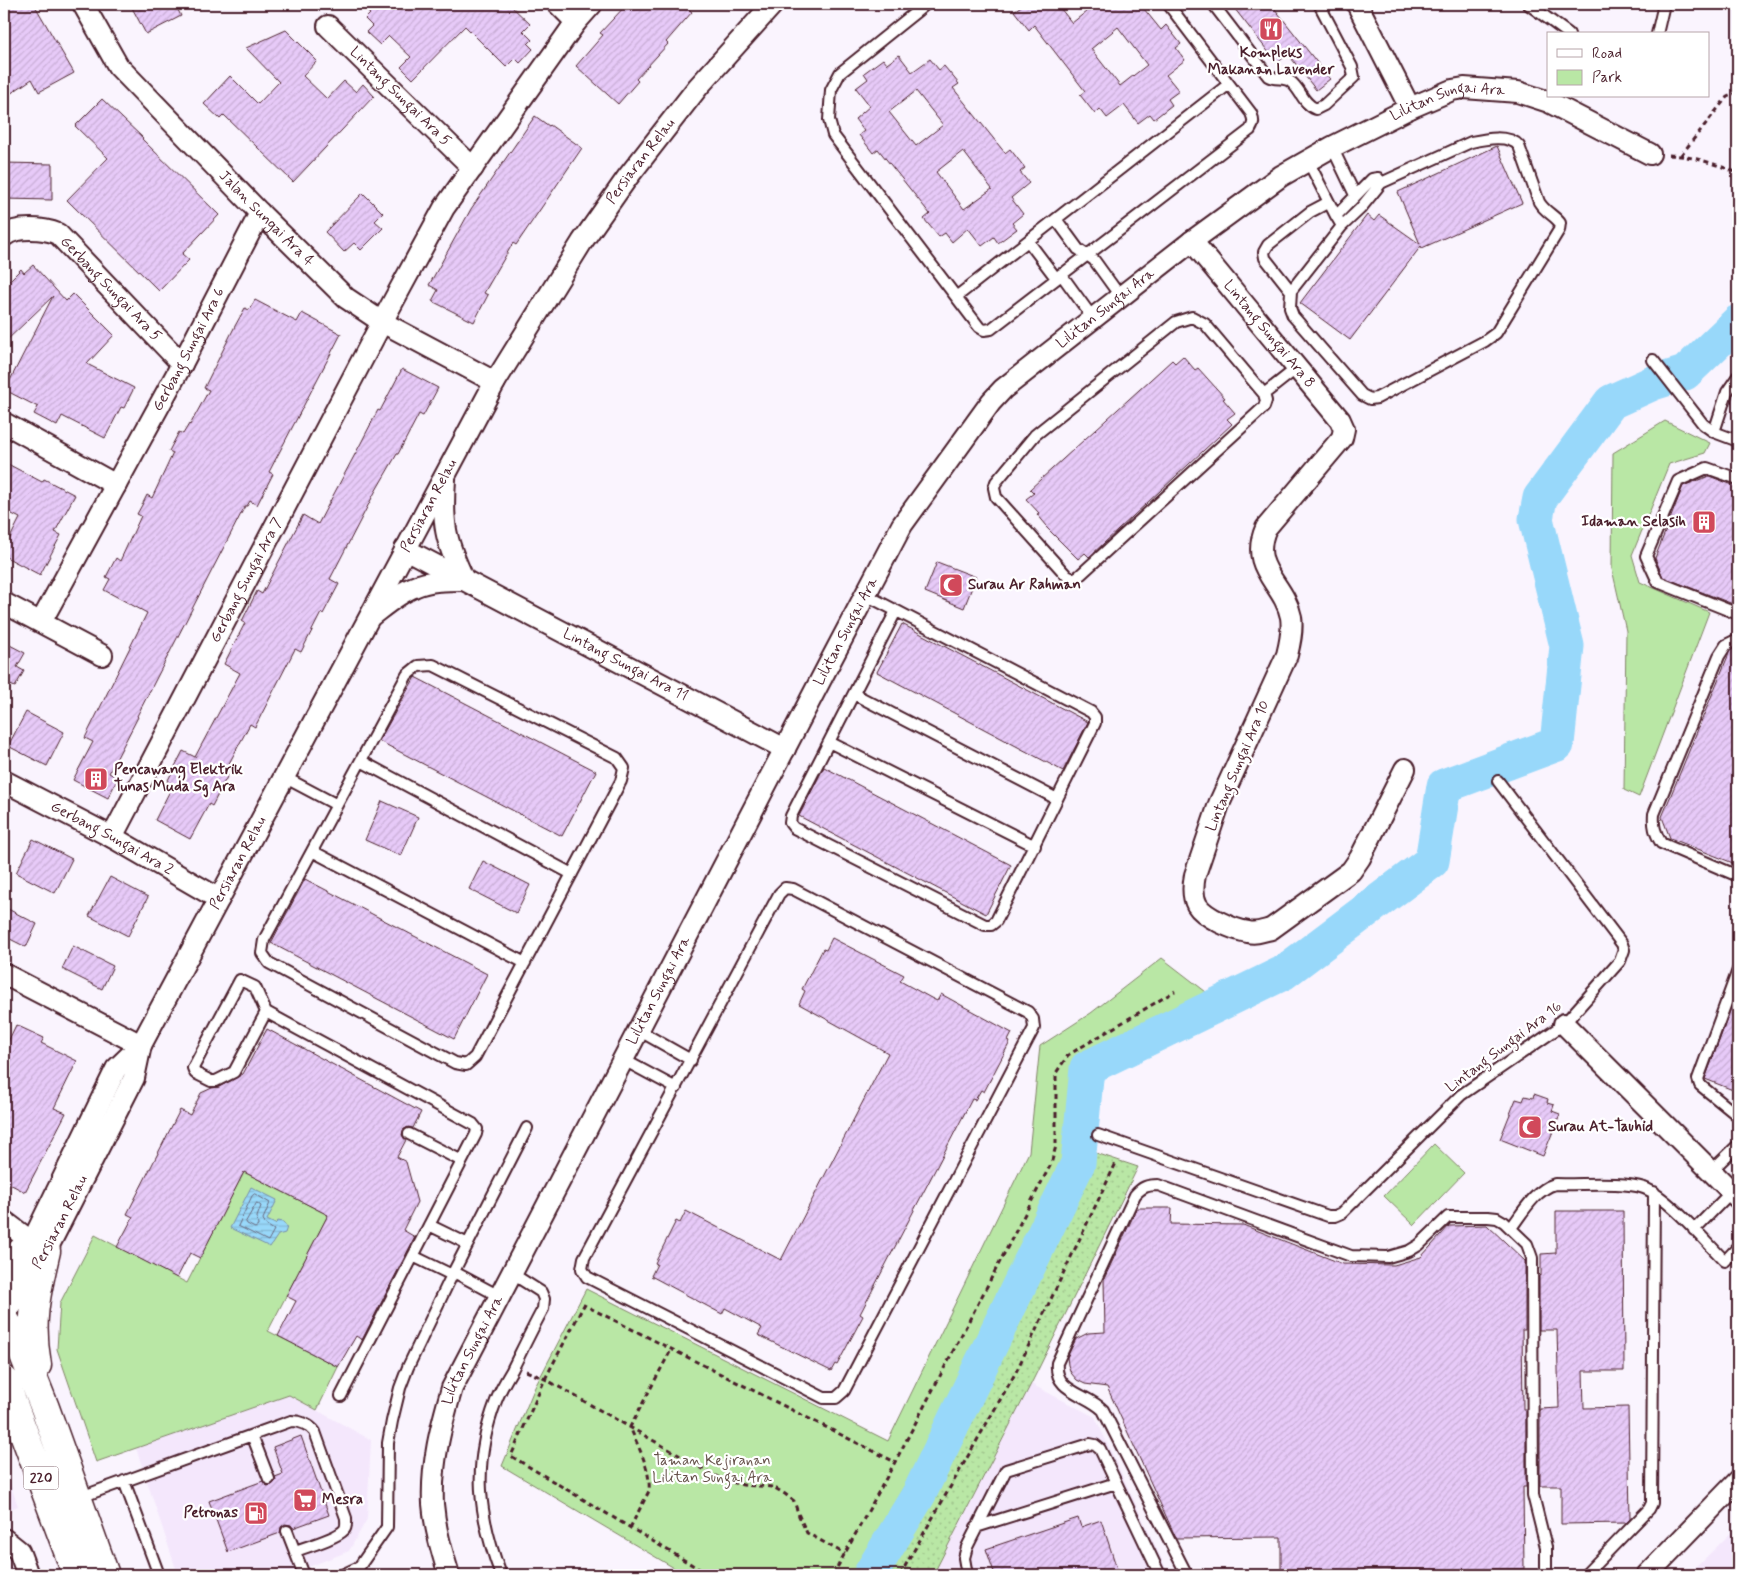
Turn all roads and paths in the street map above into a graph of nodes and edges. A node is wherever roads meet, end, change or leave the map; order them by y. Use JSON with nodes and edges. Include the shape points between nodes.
{"nodes":[{"id":1,"x":83,"y":4,"type":"edge"},
{"id":2,"x":558,"y":4,"type":"edge"},
{"id":3,"x":592,"y":4,"type":"edge"},
{"id":4,"x":773,"y":4,"type":"edge"},
{"id":5,"x":926,"y":4,"type":"edge"},
{"id":6,"x":1168,"y":4,"type":"edge"},
{"id":7,"x":1213,"y":4,"type":"edge"},
{"id":8,"x":1319,"y":4,"type":"edge"},
{"id":9,"x":1357,"y":4,"type":"edge"},
{"id":10,"x":1528,"y":4,"type":"edge"},
{"id":11,"x":1664,"y":4,"type":"edge"},
{"id":12,"x":576,"y":22,"type":"junction"},
{"id":13,"x":328,"y":26,"type":"dead end"},
{"id":14,"x":1566,"y":32,"type":"edge"},
{"id":15,"x":1657,"y":32,"type":"edge"},
{"id":16,"x":1229,"y":84,"type":"junction"},
{"id":17,"x":1738,"y":92,"type":"edge"},
{"id":18,"x":1410,"y":108,"type":"junction"},
{"id":19,"x":1332,"y":147,"type":"junction"},
{"id":20,"x":1650,"y":154,"type":"joint"},
{"id":21,"x":1681,"y":156,"type":"junction"},
{"id":22,"x":1308,"y":162,"type":"junction"},
{"id":23,"x":472,"y":168,"type":"junction"},
{"id":24,"x":1738,"y":173,"type":"edge"},
{"id":25,"x":1381,"y":182,"type":"junction"},
{"id":26,"x":1355,"y":195,"type":"junction"},
{"id":27,"x":1328,"y":202,"type":"junction"},
{"id":28,"x":260,"y":213,"type":"junction"},
{"id":29,"x":1336,"y":216,"type":"junction"},
{"id":30,"x":1056,"y":219,"type":"junction"},
{"id":31,"x":1342,"y":226,"type":"junction"},
{"id":32,"x":4,"y":236,"type":"edge"},
{"id":33,"x":1028,"y":241,"type":"junction"},
{"id":34,"x":1192,"y":241,"type":"junction"},
{"id":35,"x":1087,"y":255,"type":"junction"},
{"id":36,"x":1059,"y":276,"type":"junction"},
{"id":37,"x":1291,"y":292,"type":"junction"},
{"id":38,"x":1120,"y":296,"type":"junction"},
{"id":39,"x":956,"y":297,"type":"junction"},
{"id":40,"x":1092,"y":317,"type":"junction"},
{"id":41,"x":382,"y":322,"type":"junction"},
{"id":42,"x":1653,"y":360,"type":"dead end"},
{"id":43,"x":182,"y":364,"type":"junction"},
{"id":44,"x":1297,"y":368,"type":"junction"},
{"id":45,"x":1738,"y":376,"type":"edge"},
{"id":46,"x":495,"y":382,"type":"junction"},
{"id":47,"x":1264,"y":394,"type":"junction"},
{"id":48,"x":4,"y":423,"type":"edge"},
{"id":49,"x":1344,"y":430,"type":"joint"},
{"id":50,"x":1714,"y":432,"type":"junction"},
{"id":51,"x":1738,"y":441,"type":"edge"},
{"id":52,"x":445,"y":472,"type":"junction"},
{"id":53,"x":1738,"y":479,"type":"edge"},
{"id":54,"x":116,"y":485,"type":"junction"},
{"id":55,"x":405,"y":549,"type":"junction"},
{"id":56,"x":464,"y":580,"type":"junction"},
{"id":57,"x":866,"y":595,"type":"junction"},
{"id":58,"x":4,"y":603,"type":"edge"},
{"id":59,"x":896,"y":611,"type":"junction"},
{"id":60,"x":1738,"y":614,"type":"edge"},
{"id":61,"x":367,"y":619,"type":"junction"},
{"id":62,"x":41,"y":622,"type":"junction"},
{"id":63,"x":1738,"y":639,"type":"edge"},
{"id":64,"x":102,"y":655,"type":"dead end"},
{"id":65,"x":854,"y":694,"type":"junction"},
{"id":66,"x":829,"y":742,"type":"junction"},
{"id":67,"x":786,"y":749,"type":"junction"},
{"id":68,"x":361,"y":761,"type":"junction"},
{"id":69,"x":1405,"y":769,"type":"dead end"},
{"id":70,"x":284,"y":777,"type":"junction"},
{"id":71,"x":4,"y":781,"type":"edge"},
{"id":72,"x":1498,"y":781,"type":"dead end"},
{"id":73,"x":1057,"y":799,"type":"junction"},
{"id":74,"x":337,"y":806,"type":"junction"},
{"id":75,"x":112,"y":837,"type":"junction"},
{"id":76,"x":1035,"y":846,"type":"junction"},
{"id":77,"x":312,"y":851,"type":"junction"},
{"id":78,"x":572,"y":874,"type":"junction"},
{"id":79,"x":1738,"y":876,"type":"edge"},
{"id":80,"x":219,"y":899,"type":"junction"},
{"id":81,"x":525,"y":963,"type":"junction"},
{"id":82,"x":1738,"y":970,"type":"edge"},
{"id":83,"x":4,"y":974,"type":"edge"},
{"id":84,"x":1175,"y":991,"type":"dead end"},
{"id":85,"x":266,"y":1012,"type":"junction"},
{"id":86,"x":1564,"y":1024,"type":"junction"},
{"id":87,"x":638,"y":1030,"type":"junction"},
{"id":88,"x":141,"y":1045,"type":"junction"},
{"id":89,"x":622,"y":1059,"type":"junction"},
{"id":90,"x":691,"y":1060,"type":"junction"},
{"id":91,"x":676,"y":1088,"type":"junction"},
{"id":92,"x":1738,"y":1116,"type":"edge"},
{"id":93,"x":527,"y":1128,"type":"dead end"},
{"id":94,"x":409,"y":1134,"type":"dead end"},
{"id":95,"x":1098,"y":1136,"type":"dead end"},
{"id":96,"x":1738,"y":1145,"type":"edge"},
{"id":97,"x":462,"y":1161,"type":"junction"},
{"id":98,"x":1116,"y":1163,"type":"dead end"},
{"id":99,"x":1711,"y":1171,"type":"junction"},
{"id":100,"x":1654,"y":1192,"type":"junction"},
{"id":101,"x":1735,"y":1195,"type":"edge"},
{"id":102,"x":4,"y":1221,"type":"edge"},
{"id":103,"x":429,"y":1225,"type":"junction"},
{"id":104,"x":1510,"y":1228,"type":"junction"},
{"id":105,"x":1694,"y":1230,"type":"junction"},
{"id":106,"x":468,"y":1244,"type":"junction"},
{"id":107,"x":39,"y":1247,"type":"junction"},
{"id":108,"x":1738,"y":1247,"type":"edge"},
{"id":109,"x":413,"y":1256,"type":"junction"},
{"id":110,"x":4,"y":1262,"type":"edge"},
{"id":111,"x":511,"y":1272,"type":"junction"},
{"id":112,"x":453,"y":1273,"type":"junction"},
{"id":113,"x":4,"y":1290,"type":"edge"},
{"id":114,"x":499,"y":1296,"type":"junction"},
{"id":115,"x":4,"y":1316,"type":"edge"},
{"id":116,"x":671,"y":1350,"type":"junction"},
{"id":117,"x":514,"y":1366,"type":"junction"},
{"id":118,"x":545,"y":1379,"type":"junction"},
{"id":119,"x":4,"y":1380,"type":"edge"},
{"id":120,"x":340,"y":1396,"type":"dead end"},
{"id":121,"x":45,"y":1408,"type":"junction"},
{"id":122,"x":630,"y":1427,"type":"junction"},
{"id":123,"x":252,"y":1435,"type":"junction"},
{"id":124,"x":895,"y":1462,"type":"junction"},
{"id":125,"x":268,"y":1479,"type":"dead end"},
{"id":126,"x":124,"y":1481,"type":"junction"},
{"id":127,"x":1738,"y":1481,"type":"edge"},
{"id":128,"x":1116,"y":1483,"type":"junction"},
{"id":129,"x":77,"y":1498,"type":"junction"},
{"id":130,"x":976,"y":1527,"type":"junction"},
{"id":131,"x":630,"y":1528,"type":"junction"},
{"id":132,"x":287,"y":1531,"type":"dead end"},
{"id":133,"x":4,"y":1539,"type":"edge"},
{"id":134,"x":295,"y":1551,"type":"junction"},
{"id":135,"x":845,"y":1554,"type":"junction"},
{"id":136,"x":28,"y":1575,"type":"edge"},
{"id":137,"x":78,"y":1575,"type":"edge"},
{"id":138,"x":105,"y":1575,"type":"edge"},
{"id":139,"x":159,"y":1575,"type":"edge"},
{"id":140,"x":304,"y":1575,"type":"edge"},
{"id":141,"x":342,"y":1575,"type":"edge"},
{"id":142,"x":449,"y":1575,"type":"edge"},
{"id":143,"x":501,"y":1575,"type":"edge"},
{"id":144,"x":709,"y":1575,"type":"edge"},
{"id":145,"x":832,"y":1575,"type":"edge"},
{"id":146,"x":900,"y":1575,"type":"edge"},
{"id":147,"x":967,"y":1575,"type":"edge"},
{"id":148,"x":1160,"y":1575,"type":"edge"},
{"id":149,"x":1187,"y":1575,"type":"edge"},
{"id":150,"x":1546,"y":1575,"type":"edge"},
{"id":151,"x":1585,"y":1575,"type":"edge"},
{"id":152,"x":1647,"y":1575,"type":"edge"}],
"edges":[{"from":1,"to":28,"type":"street","name":"Jalan Sungai Ara 4","via":[[118,66]]},
{"from":2,"to":12,"type":"street"},
{"from":3,"to":12,"type":"street"},
{"from":4,"to":46,"type":"street","name":"Persiaran Relau","via":[[698,87],[627,178],[582,242]]},
{"from":5,"to":39,"type":"lane","via":[[840,73],[831,90],[829,120],[833,135]]},
{"from":6,"to":16,"type":"lane"},
{"from":7,"to":8,"type":"lane","via":[[1268,76],[1291,81],[1309,106],[1316,109],[1354,77],[1352,67]]},
{"from":9,"to":18,"type":"street"},
{"from":10,"to":14,"type":"lane"},
{"from":11,"to":15,"type":"lane"},
{"from":12,"to":23,"type":"street"},
{"from":13,"to":23,"type":"street","name":"Lintang Sungai Ara 5"},
{"from":16,"to":30,"type":"lane"},
{"from":16,"to":35,"type":"lane","via":[[1251,113],[1254,122],[1250,130]]},
{"from":17,"to":21,"type":"path","via":[[1727,97]]},
{"from":18,"to":19,"type":"street","name":"Lilitan Sungai Ara"},
{"from":18,"to":20,"type":"street","name":"Lilitan Sungai Ara","via":[[1464,88],[1518,92],[1549,102]]},
{"from":19,"to":22,"type":"street","name":"Lilitan Sungai Ara"},
{"from":19,"to":26,"type":"lane"},
{"from":20,"to":21,"type":"path"},
{"from":21,"to":24,"type":"path","via":[[1709,161]]},
{"from":22,"to":27,"type":"lane"},
{"from":22,"to":34,"type":"street","name":"Lilitan Sungai Ara","via":[[1281,176]]},
{"from":23,"to":41,"type":"street","via":[[444,208]]},
{"from":25,"to":26,"type":"lane","via":[[1374,178]]},
{"from":25,"to":31,"type":"lane"},
{"from":25,"to":37,"type":"lane","via":[[1471,142],[1510,139],[1520,146],[1539,202],[1544,211],[1560,223],[1559,230],[1496,333],[1370,399],[1362,395],[1293,316]]},
{"from":26,"to":29,"type":"lane"},
{"from":27,"to":29,"type":"lane"},
{"from":27,"to":37,"type":"lane","via":[[1310,212],[1268,245],[1264,252],[1265,258]]},
{"from":28,"to":41,"type":"street","name":"Jalan Sungai Ara 4","via":[[346,298]]},
{"from":28,"to":43,"type":"street","name":"Gerbang Sungai Ara 6"},
{"from":29,"to":31,"type":"lane"},
{"from":30,"to":33,"type":"lane"},
{"from":30,"to":35,"type":"lane","via":[[1078,249]]},
{"from":31,"to":37,"type":"lane"},
{"from":32,"to":43,"type":"street","name":"Gerbang Sungai Ara 5","via":[[16,230],[47,229],[58,234]]},
{"from":33,"to":36,"type":"lane"},
{"from":33,"to":39,"type":"lane"},
{"from":34,"to":38,"type":"street","name":"Lilitan Sungai Ara"},
{"from":34,"to":44,"type":"street","name":"Lintang Sungai Ara 8"},
{"from":35,"to":36,"type":"lane"},
{"from":35,"to":38,"type":"lane"},
{"from":36,"to":39,"type":"lane","via":[[988,330],[979,327]]},
{"from":36,"to":40,"type":"lane"},
{"from":38,"to":40,"type":"street","name":"Lilitan Sungai Ara"},
{"from":40,"to":57,"type":"street","name":"Lilitan Sungai Ara","via":[[991,402],[902,525]]},
{"from":41,"to":46,"type":"street","name":"Jalan Sungai Ara 4"},
{"from":41,"to":75,"type":"street","name":"Gerbang Sungai Ara 7"},
{"from":42,"to":50,"type":"lane","via":[[1703,424]]},
{"from":43,"to":54,"type":"street","name":"Gerbang Sungai Ara 6"},
{"from":44,"to":47,"type":"lane"},
{"from":44,"to":49,"type":"street","name":"Lintang Sungai Ara 8","via":[[1340,420]]},
{"from":45,"to":50,"type":"lane","via":[[1727,392]]},
{"from":46,"to":52,"type":"street","name":"Persiaran Relau"},
{"from":47,"to":47,"type":"lane","via":[[1264,407],[1074,579],[1067,576],[996,497],[996,482],[1035,435],[1184,318],[1192,317],[1205,324]]},
{"from":48,"to":54,"type":"street"},
{"from":49,"to":69,"type":"street","name":"Lintang Sungai Ara 10","via":[[1342,438],[1266,528],[1262,538],[1265,569],[1291,617],[1290,642],[1219,804],[1195,875],[1194,897],[1198,906],[1215,920],[1247,932],[1270,929],[1350,871],[1360,858]]},
{"from":50,"to":51,"type":"lane"},
{"from":52,"to":55,"type":"street","name":"Persiaran Relau"},
{"from":52,"to":56,"type":"street","via":[[444,526]]},
{"from":53,"to":60,"type":"lane","via":[[1707,468],[1678,481],[1646,556],[1658,582]]},
{"from":54,"to":62,"type":"street","name":"Gerbang Sungai Ara 6"},
{"from":55,"to":56,"type":"street","name":"Lintang Sungai Ara 11"},
{"from":55,"to":61,"type":"street","name":"Persiaran Relau"},
{"from":56,"to":61,"type":"street","name":"Lintang Sungai Ara 11","via":[[441,580],[414,586]]},
{"from":56,"to":67,"type":"street","name":"Lintang Sungai Ara 11"},
{"from":57,"to":59,"type":"lane"},
{"from":57,"to":67,"type":"street","name":"Lilitan Sungai Ara"},
{"from":58,"to":62,"type":"street"},
{"from":59,"to":65,"type":"lane"},
{"from":59,"to":73,"type":"lane","via":[[1091,712],[1095,723]]},
{"from":61,"to":70,"type":"street","name":"Persiaran Relau"},
{"from":62,"to":64,"type":"street"},
{"from":63,"to":79,"type":"lane","via":[[1726,645],[1719,656],[1653,822],[1661,843]]},
{"from":65,"to":66,"type":"lane"},
{"from":65,"to":73,"type":"lane"},
{"from":66,"to":76,"type":"lane"},
{"from":66,"to":76,"type":"lane","via":[[791,816],[790,823],[794,828],[985,925],[996,921]]},
{"from":67,"to":87,"type":"street","name":"Lilitan Sungai Ara"},
{"from":68,"to":74,"type":"lane"},
{"from":68,"to":78,"type":"lane"},
{"from":68,"to":78,"type":"lane","via":[[407,675],[418,666],[433,665],[617,758],[624,768],[621,780]]},
{"from":70,"to":74,"type":"lane"},
{"from":70,"to":80,"type":"street","name":"Persiaran Relau"},
{"from":71,"to":75,"type":"street","name":"Gerbang Sungai Ara 2"},
{"from":72,"to":86,"type":"lane","name":"Lintang Sungai Ara 16","via":[[1624,950],[1620,961]]},
{"from":73,"to":76,"type":"lane"},
{"from":74,"to":77,"type":"lane"},
{"from":75,"to":80,"type":"street","name":"Gerbang Sungai Ara 2"},
{"from":77,"to":81,"type":"lane"},
{"from":77,"to":81,"type":"lane","via":[[264,940],[262,953],[268,963],[455,1063],[466,1065],[475,1057]]},
{"from":78,"to":81,"type":"lane"},
{"from":80,"to":88,"type":"street","name":"Persiaran Relau"},
{"from":82,"to":92,"type":"lane","via":[[1698,1079],[1700,1085]]},
{"from":83,"to":88,"type":"street"},
{"from":84,"to":124,"type":"path","via":[[1068,1055],[1056,1073],[1056,1146],[1051,1164]]},
{"from":85,"to":85,"type":"lane","via":[[234,1072],[212,1082],[193,1071],[239,981],[255,987]]},
{"from":85,"to":97,"type":"lane","via":[[473,1124],[476,1134]]},
{"from":86,"to":95,"type":"lane","name":"Lintang Sungai Ara 16","via":[[1461,1095],[1342,1213],[1335,1216]]},
{"from":86,"to":99,"type":"street"},
{"from":87,"to":89,"type":"street","name":"Lilitan Sungai Ara"},
{"from":87,"to":90,"type":"lane"},
{"from":88,"to":107,"type":"street","name":"Persiaran Relau","via":[[134,1078]]},
{"from":89,"to":91,"type":"lane"},
{"from":89,"to":111,"type":"street","name":"Lilitan Sungai Ara"},
{"from":90,"to":91,"type":"lane"},
{"from":90,"to":91,"type":"lane","via":[[785,888],[793,889],[1028,1012],[1033,1019],[1034,1028],[844,1391],[836,1398],[824,1398],[587,1277],[582,1269],[584,1258]]},
{"from":93,"to":106,"type":"lane"},
{"from":94,"to":97,"type":"lane"},
{"from":96,"to":99,"type":"lane"},
{"from":97,"to":103,"type":"lane"},
{"from":98,"to":146,"type":"path","via":[[1016,1372]]},
{"from":99,"to":101,"type":"street"},
{"from":100,"to":104,"type":"lane","via":[[1630,1185],[1555,1184],[1538,1193]]},
{"from":100,"to":105,"type":"lane"},
{"from":100,"to":151,"type":"lane","via":[[1652,1502],[1649,1509]]},
{"from":101,"to":105,"type":"lane"},
{"from":102,"to":107,"type":"street"},
{"from":103,"to":106,"type":"lane"},
{"from":103,"to":109,"type":"lane"},
{"from":104,"to":149,"type":"lane","via":[[1497,1218],[1448,1217],[1409,1251],[1388,1257],[1351,1256],[1158,1185],[1148,1185],[1135,1195],[1056,1371],[1060,1382],[1068,1389],[1103,1410]]},
{"from":104,"to":150,"type":"lane","via":[[1527,1244],[1532,1258],[1534,1495],[1546,1547]]},
{"from":105,"to":108,"type":"lane","via":[[1725,1261]]},
{"from":106,"to":112,"type":"lane"},
{"from":107,"to":110,"type":"main road"},
{"from":107,"to":113,"type":"street","name":"Persiaran Relau"},
{"from":107,"to":115,"type":"street","name":"Persiaran Relau","via":[[24,1290]]},
{"from":107,"to":121,"type":"main road","via":[[32,1321],[33,1346]]},
{"from":109,"to":112,"type":"lane"},
{"from":109,"to":120,"type":"lane"},
{"from":111,"to":114,"type":"street","name":"Lilitan Sungai Ara"},
{"from":111,"to":117,"type":"lane","via":[[541,1292],[544,1299],[543,1309]]},
{"from":112,"to":114,"type":"lane"},
{"from":112,"to":141,"type":"lane","via":[[400,1388],[388,1443],[387,1527],[359,1567]]},
{"from":114,"to":142,"type":"street","name":"Lilitan Sungai Ara","via":[[452,1388],[439,1431],[433,1504]]},
{"from":115,"to":121,"type":"main road","number":"220","via":[[22,1350]]},
{"from":116,"to":118,"type":"path","via":[[584,1305]]},
{"from":116,"to":122,"type":"path"},
{"from":116,"to":124,"type":"path"},
{"from":117,"to":118,"type":"path"},
{"from":117,"to":143,"type":"lane","via":[[494,1408],[484,1440],[480,1475],[481,1507],[488,1542]]},
{"from":118,"to":122,"type":"path"},
{"from":118,"to":131,"type":"path","via":[[511,1456]]},
{"from":119,"to":137,"type":"main road","number":"220"},
{"from":121,"to":129,"type":"main road","number":"220"},
{"from":122,"to":131,"type":"path","via":[[650,1485]]},
{"from":122,"to":135,"type":"path","via":[[721,1478],[743,1485],[773,1487],[794,1501],[807,1533]]},
{"from":123,"to":125,"type":"lane"},
{"from":123,"to":126,"type":"lane"},
{"from":123,"to":134,"type":"lane","via":[[295,1421],[315,1432],[346,1518],[346,1527],[338,1534]]},
{"from":124,"to":135,"type":"path"},
{"from":126,"to":129,"type":"lane"},
{"from":126,"to":139,"type":"lane"},
{"from":127,"to":152,"type":"street"},
{"from":128,"to":130,"type":"lane"},
{"from":128,"to":130,"type":"lane","via":[[1100,1449],[1090,1444],[1006,1470]]},
{"from":128,"to":148,"type":"lane"},
{"from":129,"to":138,"type":"main road","number":"220"},
{"from":130,"to":147,"type":"lane","via":[[964,1558]]},
{"from":131,"to":144,"type":"path"},
{"from":132,"to":134,"type":"lane"},
{"from":133,"to":136,"type":"street","via":[[19,1551]]},
{"from":134,"to":140,"type":"lane"},
{"from":135,"to":145,"type":"path"}]}
